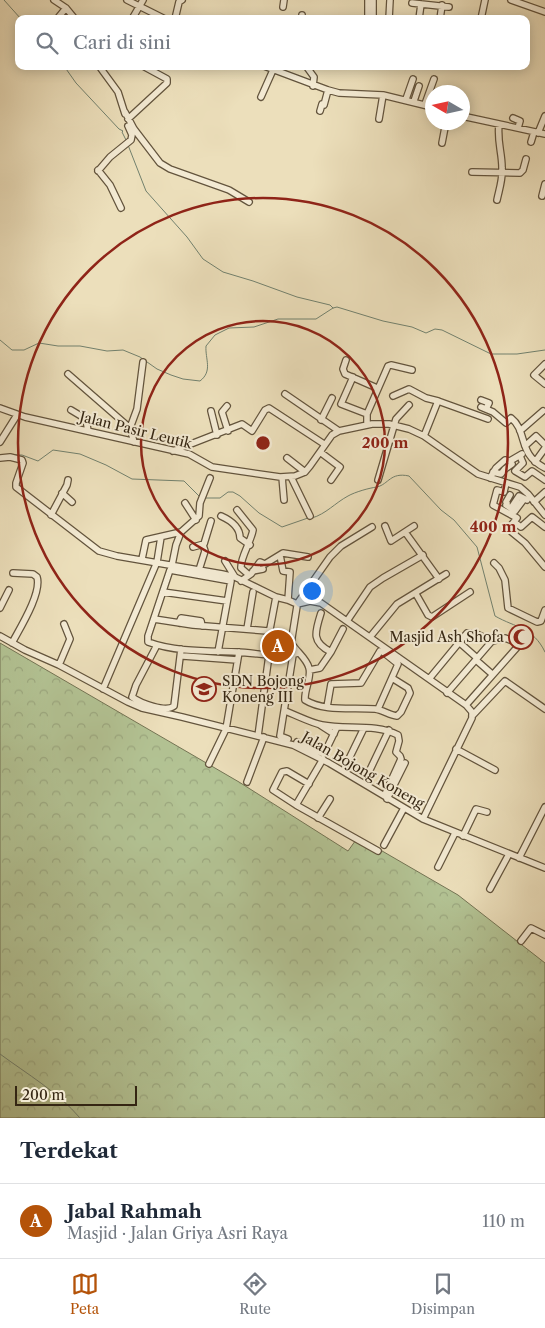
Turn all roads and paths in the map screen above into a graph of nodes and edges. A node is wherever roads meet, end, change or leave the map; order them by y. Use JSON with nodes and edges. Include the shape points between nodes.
{"nodes":[{"id":1,"x":56,"y":0,"type":"edge"},
{"id":2,"x":127,"y":0,"type":"edge"},
{"id":3,"x":143,"y":0,"type":"edge"},
{"id":4,"x":182,"y":0,"type":"edge"},
{"id":5,"x":368,"y":0,"type":"edge"},
{"id":6,"x":373,"y":0,"type":"edge"},
{"id":7,"x":390,"y":0,"type":"edge"},
{"id":8,"x":485,"y":0,"type":"edge"},
{"id":9,"x":512,"y":0,"type":"edge"},
{"id":10,"x":412,"y":3,"type":"dead end"},
{"id":11,"x":421,"y":4,"type":"junction"},
{"id":12,"x":442,"y":6,"type":"junction"},
{"id":13,"x":449,"y":6,"type":"dead end"},
{"id":14,"x":140,"y":7,"type":"junction"},
{"id":15,"x":66,"y":8,"type":"junction"},
{"id":16,"x":545,"y":12,"type":"edge"},
{"id":17,"x":61,"y":15,"type":"edge"},
{"id":18,"x":72,"y":15,"type":"edge"},
{"id":19,"x":135,"y":15,"type":"edge"},
{"id":20,"x":157,"y":15,"type":"edge"},
{"id":21,"x":175,"y":15,"type":"edge"},
{"id":22,"x":368,"y":15,"type":"edge"},
{"id":23,"x":373,"y":15,"type":"edge"},
{"id":24,"x":389,"y":15,"type":"edge"},
{"id":25,"x":420,"y":15,"type":"edge"},
{"id":26,"x":441,"y":15,"type":"edge"},
{"id":27,"x":482,"y":15,"type":"edge"},
{"id":28,"x":102,"y":70,"type":"edge"},
{"id":29,"x":151,"y":70,"type":"edge"},
{"id":30,"x":273,"y":70,"type":"joint"},
{"id":31,"x":309,"y":70,"type":"edge"},
{"id":32,"x":413,"y":79,"type":"dead end"},
{"id":33,"x":434,"y":79,"type":"dead end"},
{"id":34,"x":432,"y":85,"type":"edge"},
{"id":35,"x":314,"y":86,"type":"junction"},
{"id":36,"x":419,"y":86,"type":"dead end"},
{"id":37,"x":328,"y":90,"type":"junction"},
{"id":38,"x":383,"y":95,"type":"junction"},
{"id":39,"x":261,"y":97,"type":"dead end"},
{"id":40,"x":406,"y":100,"type":"junction"},
{"id":41,"x":414,"y":101,"type":"junction"},
{"id":42,"x":425,"y":104,"type":"edge"},
{"id":43,"x":321,"y":106,"type":"dead end"},
{"id":44,"x":125,"y":112,"type":"junction"},
{"id":45,"x":545,"y":116,"type":"edge"},
{"id":46,"x":470,"y":118,"type":"edge"},
{"id":47,"x":513,"y":118,"type":"dead end"},
{"id":48,"x":128,"y":119,"type":"junction"},
{"id":49,"x":379,"y":119,"type":"dead end"},
{"id":50,"x":499,"y":124,"type":"junction"},
{"id":51,"x":518,"y":128,"type":"junction"},
{"id":52,"x":445,"y":130,"type":"edge"},
{"id":53,"x":536,"y":132,"type":"junction"},
{"id":54,"x":545,"y":134,"type":"edge"},
{"id":55,"x":531,"y":142,"type":"dead end"},
{"id":56,"x":442,"y":144,"type":"dead end"},
{"id":57,"x":526,"y":159,"type":"dead end"},
{"id":58,"x":472,"y":172,"type":"dead end"},
{"id":59,"x":502,"y":173,"type":"junction"},
{"id":60,"x":545,"y":184,"type":"edge"},
{"id":61,"x":542,"y":196,"type":"dead end"},
{"id":62,"x":497,"y":200,"type":"dead end"},
{"id":63,"x":249,"y":202,"type":"dead end"},
{"id":64,"x":121,"y":208,"type":"dead end"},
{"id":65,"x":346,"y":360,"type":"dead end"},
{"id":66,"x":143,"y":362,"type":"dead end"},
{"id":67,"x":545,"y":364,"type":"edge"},
{"id":68,"x":412,"y":370,"type":"dead end"},
{"id":69,"x":68,"y":374,"type":"dead end"},
{"id":70,"x":352,"y":378,"type":"junction"},
{"id":71,"x":545,"y":384,"type":"edge"},
{"id":72,"x":377,"y":388,"type":"junction"},
{"id":73,"x":285,"y":394,"type":"dead end"},
{"id":74,"x":393,"y":396,"type":"dead end"},
{"id":75,"x":332,"y":398,"type":"dead end"},
{"id":76,"x":481,"y":400,"type":"dead end"},
{"id":77,"x":438,"y":401,"type":"junction"},
{"id":78,"x":409,"y":404,"type":"dead end"},
{"id":79,"x":227,"y":406,"type":"dead end"},
{"id":80,"x":0,"y":408,"type":"edge"},
{"id":81,"x":71,"y":410,"type":"dead end"},
{"id":82,"x":211,"y":410,"type":"dead end"},
{"id":83,"x":543,"y":411,"type":"dead end"},
{"id":84,"x":367,"y":414,"type":"junction"},
{"id":85,"x":17,"y":415,"type":"junction"},
{"id":86,"x":488,"y":419,"type":"dead end"},
{"id":87,"x":321,"y":420,"type":"junction"},
{"id":88,"x":367,"y":425,"type":"junction"},
{"id":89,"x":395,"y":426,"type":"junction"},
{"id":90,"x":130,"y":428,"type":"junction"},
{"id":91,"x":88,"y":431,"type":"junction"},
{"id":92,"x":228,"y":431,"type":"junction"},
{"id":93,"x":339,"y":431,"type":"junction"},
{"id":94,"x":520,"y":431,"type":"junction"},
{"id":95,"x":217,"y":435,"type":"junction"},
{"id":96,"x":424,"y":436,"type":"junction"},
{"id":97,"x":0,"y":442,"type":"edge"},
{"id":98,"x":134,"y":442,"type":"junction"},
{"id":99,"x":324,"y":444,"type":"junction"},
{"id":100,"x":545,"y":446,"type":"edge"},
{"id":101,"x":526,"y":449,"type":"junction"},
{"id":102,"x":173,"y":452,"type":"junction"},
{"id":103,"x":320,"y":452,"type":"junction"},
{"id":104,"x":520,"y":456,"type":"junction"},
{"id":105,"x":0,"y":458,"type":"edge"},
{"id":106,"x":287,"y":458,"type":"dead end"},
{"id":107,"x":535,"y":462,"type":"junction"},
{"id":108,"x":544,"y":466,"type":"edge"},
{"id":109,"x":305,"y":472,"type":"junction"},
{"id":110,"x":492,"y":475,"type":"junction"},
{"id":111,"x":282,"y":477,"type":"junction"},
{"id":112,"x":291,"y":477,"type":"junction"},
{"id":113,"x":210,"y":478,"type":"dead end"},
{"id":114,"x":68,"y":480,"type":"dead end"},
{"id":115,"x":331,"y":480,"type":"dead end"},
{"id":116,"x":378,"y":480,"type":"dead end"},
{"id":117,"x":545,"y":480,"type":"edge"},
{"id":118,"x":506,"y":483,"type":"junction"},
{"id":119,"x":545,"y":492,"type":"edge"},
{"id":120,"x":62,"y":493,"type":"junction"},
{"id":121,"x":507,"y":494,"type":"junction"},
{"id":122,"x":517,"y":499,"type":"junction"},
{"id":123,"x":524,"y":499,"type":"junction"},
{"id":124,"x":284,"y":500,"type":"dead end"},
{"id":125,"x":533,"y":500,"type":"junction"},
{"id":126,"x":72,"y":502,"type":"dead end"},
{"id":127,"x":185,"y":503,"type":"dead end"},
{"id":128,"x":511,"y":508,"type":"junction"},
{"id":129,"x":237,"y":510,"type":"dead end"},
{"id":130,"x":51,"y":514,"type":"junction"},
{"id":131,"x":545,"y":515,"type":"edge"},
{"id":132,"x":221,"y":516,"type":"dead end"},
{"id":133,"x":310,"y":516,"type":"dead end"},
{"id":134,"x":196,"y":520,"type":"junction"},
{"id":135,"x":211,"y":521,"type":"dead end"},
{"id":136,"x":514,"y":522,"type":"junction"},
{"id":137,"x":385,"y":526,"type":"dead end"},
{"id":138,"x":414,"y":526,"type":"dead end"},
{"id":139,"x":372,"y":527,"type":"dead end"},
{"id":140,"x":545,"y":527,"type":"edge"},
{"id":141,"x":181,"y":532,"type":"junction"},
{"id":142,"x":406,"y":532,"type":"junction"},
{"id":143,"x":161,"y":536,"type":"junction"},
{"id":144,"x":203,"y":545,"type":"junction"},
{"id":145,"x":250,"y":545,"type":"junction"},
{"id":146,"x":193,"y":547,"type":"dead end"},
{"id":147,"x":280,"y":555,"type":"junction"},
{"id":148,"x":423,"y":555,"type":"junction"},
{"id":149,"x":308,"y":557,"type":"dead end"},
{"id":150,"x":142,"y":559,"type":"junction"},
{"id":151,"x":225,"y":561,"type":"dead end"},
{"id":152,"x":157,"y":562,"type":"junction"},
{"id":153,"x":494,"y":563,"type":"dead end"},
{"id":154,"x":171,"y":568,"type":"junction"},
{"id":155,"x":545,"y":568,"type":"edge"},
{"id":156,"x":263,"y":569,"type":"dead end"},
{"id":157,"x":199,"y":570,"type":"junction"},
{"id":158,"x":13,"y":573,"type":"dead end"},
{"id":159,"x":251,"y":573,"type":"junction"},
{"id":160,"x":446,"y":574,"type":"dead end"},
{"id":161,"x":439,"y":578,"type":"junction"},
{"id":162,"x":233,"y":579,"type":"junction"},
{"id":163,"x":242,"y":581,"type":"junction"},
{"id":164,"x":9,"y":590,"type":"dead end"},
{"id":165,"x":163,"y":592,"type":"junction"},
{"id":166,"x":253,"y":592,"type":"dead end"},
{"id":167,"x":470,"y":592,"type":"dead end"},
{"id":168,"x":416,"y":594,"type":"junction"},
{"id":169,"x":276,"y":598,"type":"junction"},
{"id":170,"x":288,"y":600,"type":"junction"},
{"id":171,"x":227,"y":602,"type":"junction"},
{"id":172,"x":297,"y":605,"type":"junction"},
{"id":173,"x":0,"y":608,"type":"edge"},
{"id":174,"x":545,"y":610,"type":"edge"},
{"id":175,"x":321,"y":612,"type":"dead end"},
{"id":176,"x":154,"y":619,"type":"junction"},
{"id":177,"x":347,"y":621,"type":"junction"},
{"id":178,"x":64,"y":624,"type":"dead end"},
{"id":179,"x":222,"y":627,"type":"junction"},
{"id":180,"x":246,"y":629,"type":"junction"},
{"id":181,"x":343,"y":629,"type":"dead end"},
{"id":182,"x":0,"y":636,"type":"edge"},
{"id":183,"x":370,"y":637,"type":"junction"},
{"id":184,"x":492,"y":641,"type":"junction"},
{"id":185,"x":12,"y":643,"type":"junction"},
{"id":186,"x":460,"y":643,"type":"junction"},
{"id":187,"x":157,"y":645,"type":"junction"},
{"id":188,"x":181,"y":649,"type":"junction"},
{"id":189,"x":218,"y":652,"type":"junction"},
{"id":190,"x":239,"y":652,"type":"junction"},
{"id":191,"x":331,"y":652,"type":"junction"},
{"id":192,"x":267,"y":655,"type":"junction"},
{"id":193,"x":294,"y":655,"type":"junction"},
{"id":194,"x":182,"y":656,"type":"dead end"},
{"id":195,"x":476,"y":659,"type":"junction"},
{"id":196,"x":237,"y":660,"type":"junction"},
{"id":197,"x":59,"y":664,"type":"junction"},
{"id":198,"x":310,"y":670,"type":"junction"},
{"id":199,"x":492,"y":674,"type":"junction"},
{"id":200,"x":392,"y":678,"type":"junction"},
{"id":201,"x":429,"y":679,"type":"junction"},
{"id":202,"x":102,"y":688,"type":"junction"},
{"id":203,"x":447,"y":693,"type":"junction"},
{"id":204,"x":466,"y":706,"type":"junction"},
{"id":205,"x":326,"y":707,"type":"junction"},
{"id":206,"x":545,"y":709,"type":"edge"},
{"id":207,"x":378,"y":710,"type":"junction"},
{"id":208,"x":285,"y":712,"type":"junction"},
{"id":209,"x":472,"y":716,"type":"junction"},
{"id":210,"x":320,"y":725,"type":"junction"},
{"id":211,"x":337,"y":727,"type":"junction"},
{"id":212,"x":226,"y":728,"type":"junction"},
{"id":213,"x":364,"y":728,"type":"junction"},
{"id":214,"x":389,"y":730,"type":"junction"},
{"id":215,"x":334,"y":734,"type":"junction"},
{"id":216,"x":259,"y":736,"type":"junction"},
{"id":217,"x":456,"y":749,"type":"junction"},
{"id":218,"x":323,"y":759,"type":"junction"},
{"id":219,"x":405,"y":763,"type":"dead end"},
{"id":220,"x":209,"y":764,"type":"dead end"},
{"id":221,"x":345,"y":767,"type":"dead end"},
{"id":222,"x":495,"y":770,"type":"dead end"},
{"id":223,"x":367,"y":776,"type":"dead end"},
{"id":224,"x":247,"y":782,"type":"dead end"},
{"id":225,"x":309,"y":784,"type":"junction"},
{"id":226,"x":386,"y":792,"type":"dead end"},
{"id":227,"x":330,"y":799,"type":"dead end"},
{"id":228,"x":387,"y":799,"type":"junction"},
{"id":229,"x":296,"y":805,"type":"junction"},
{"id":230,"x":545,"y":807,"type":"edge"},
{"id":231,"x":404,"y":808,"type":"junction"},
{"id":232,"x":487,"y":812,"type":"dead end"},
{"id":233,"x":318,"y":818,"type":"junction"},
{"id":234,"x":423,"y":819,"type":"junction"},
{"id":235,"x":455,"y":833,"type":"junction"},
{"id":236,"x":463,"y":836,"type":"junction"},
{"id":237,"x":384,"y":845,"type":"dead end"},
{"id":238,"x":378,"y":851,"type":"dead end"},
{"id":239,"x":509,"y":854,"type":"junction"},
{"id":240,"x":519,"y":858,"type":"junction"},
{"id":241,"x":438,"y":867,"type":"dead end"},
{"id":242,"x":545,"y":868,"type":"edge"},
{"id":243,"x":490,"y":889,"type":"dead end"},
{"id":244,"x":544,"y":935,"type":"edge"},
{"id":245,"x":521,"y":941,"type":"dead end"}],
"edges":[{"from":1,"to":15,"type":"street"},
{"from":2,"to":14,"type":"street"},
{"from":3,"to":14,"type":"street"},
{"from":4,"to":21,"type":"street"},
{"from":5,"to":22,"type":"street"},
{"from":6,"to":23,"type":"street"},
{"from":7,"to":24,"type":"street"},
{"from":8,"to":27,"type":"street"},
{"from":9,"to":16,"type":"street"},
{"from":10,"to":11,"type":"street"},
{"from":11,"to":12,"type":"street"},
{"from":11,"to":25,"type":"street"},
{"from":12,"to":13,"type":"street"},
{"from":12,"to":26,"type":"street"},
{"from":14,"to":19,"type":"street"},
{"from":14,"to":20,"type":"street"},
{"from":15,"to":17,"type":"street"},
{"from":15,"to":18,"type":"street"},
{"from":28,"to":44,"type":"street","via":[[118,92]]},
{"from":29,"to":48,"type":"street","via":[[168,79],[167,83]]},
{"from":30,"to":35,"type":"street"},
{"from":30,"to":39,"type":"street"},
{"from":31,"to":35,"type":"street","via":[[314,77]]},
{"from":32,"to":40,"type":"street"},
{"from":33,"to":34,"type":"street"},
{"from":35,"to":37,"type":"street"},
{"from":36,"to":41,"type":"street"},
{"from":37,"to":38,"type":"street"},
{"from":37,"to":43,"type":"street","via":[[324,106]]},
{"from":38,"to":40,"type":"street"},
{"from":38,"to":49,"type":"street"},
{"from":40,"to":41,"type":"street"},
{"from":41,"to":42,"type":"street"},
{"from":44,"to":48,"type":"street"},
{"from":44,"to":64,"type":"street","via":[[131,140],[98,170]]},
{"from":45,"to":53,"type":"street"},
{"from":46,"to":50,"type":"street"},
{"from":47,"to":51,"type":"street","via":[[520,121]]},
{"from":48,"to":63,"type":"street","via":[[160,163],[229,190]]},
{"from":50,"to":51,"type":"street"},
{"from":50,"to":59,"type":"street"},
{"from":51,"to":53,"type":"street"},
{"from":52,"to":56,"type":"street"},
{"from":53,"to":54,"type":"street"},
{"from":53,"to":55,"type":"street"},
{"from":57,"to":59,"type":"street","via":[[521,173]]},
{"from":58,"to":59,"type":"street"},
{"from":59,"to":62,"type":"street"},
{"from":60,"to":61,"type":"street"},
{"from":65,"to":70,"type":"street","via":[[343,369]]},
{"from":66,"to":90,"type":"street"},
{"from":67,"to":71,"type":"street","via":[[534,375]]},
{"from":68,"to":72,"type":"street","via":[[389,365]]},
{"from":69,"to":90,"type":"street"},
{"from":70,"to":72,"type":"street"},
{"from":70,"to":84,"type":"street","via":[[341,404]]},
{"from":72,"to":84,"type":"street"},
{"from":73,"to":87,"type":"street"},
{"from":74,"to":77,"type":"street","via":[[410,388]]},
{"from":75,"to":87,"type":"street"},
{"from":76,"to":94,"type":"street","via":[[489,403],[484,408],[506,423],[513,419]]},
{"from":77,"to":86,"type":"street"},
{"from":77,"to":96,"type":"street"},
{"from":78,"to":89,"type":"street","via":[[397,418]]},
{"from":79,"to":92,"type":"street","via":[[222,412]]},
{"from":80,"to":85,"type":"street","name":"Jalan Pasir Leutik"},
{"from":81,"to":91,"type":"street","via":[[86,419]]},
{"from":82,"to":95,"type":"street"},
{"from":83,"to":94,"type":"street"},
{"from":84,"to":88,"type":"street"},
{"from":85,"to":91,"type":"street","name":"Jalan Pasir Leutik"},
{"from":85,"to":97,"type":"street"},
{"from":87,"to":93,"type":"street"},
{"from":88,"to":89,"type":"street"},
{"from":88,"to":93,"type":"street"},
{"from":89,"to":96,"type":"street"},
{"from":89,"to":116,"type":"street"},
{"from":90,"to":98,"type":"street"},
{"from":91,"to":98,"type":"street","name":"Jalan Pasir Leutik"},
{"from":92,"to":95,"type":"street"},
{"from":92,"to":99,"type":"street","via":[[242,424],[252,431],[269,408]]},
{"from":93,"to":99,"type":"street"},
{"from":94,"to":101,"type":"street"},
{"from":95,"to":102,"type":"street"},
{"from":96,"to":110,"type":"street","via":[[478,474]]},
{"from":98,"to":102,"type":"street","name":"Jalan Pasir Leutik"},
{"from":99,"to":103,"type":"street"},
{"from":100,"to":101,"type":"street","via":[[536,436]]},
{"from":100,"to":107,"type":"street"},
{"from":101,"to":104,"type":"street"},
{"from":101,"to":107,"type":"street"},
{"from":102,"to":111,"type":"street","name":"Jalan Pasir Leutik","via":[[191,455],[212,467]]},
{"from":103,"to":109,"type":"street"},
{"from":103,"to":115,"type":"street","via":[[340,468]]},
{"from":104,"to":110,"type":"street","via":[[510,461],[512,464],[501,474]]},
{"from":104,"to":117,"type":"street","via":[[523,464],[515,471],[525,477],[532,471]]},
{"from":105,"to":130,"type":"street","via":[[22,460],[16,487]]},
{"from":106,"to":109,"type":"street"},
{"from":107,"to":108,"type":"street"},
{"from":109,"to":112,"type":"street","name":"Jalan Pasir Leutik"},
{"from":110,"to":118,"type":"street"},
{"from":111,"to":112,"type":"street","name":"Jalan Pasir Leutik"},
{"from":111,"to":124,"type":"street"},
{"from":112,"to":133,"type":"street"},
{"from":113,"to":134,"type":"street"},
{"from":114,"to":120,"type":"street"},
{"from":118,"to":121,"type":"street"},
{"from":118,"to":125,"type":"street","via":[[520,487]]},
{"from":119,"to":125,"type":"street"},
{"from":120,"to":126,"type":"street"},
{"from":120,"to":130,"type":"street"},
{"from":121,"to":122,"type":"street"},
{"from":121,"to":128,"type":"street","via":[[506,505]]},
{"from":121,"to":136,"type":"street","via":[[497,490],[492,503],[517,518]]},
{"from":122,"to":123,"type":"street","via":[[519,496]]},
{"from":122,"to":128,"type":"street"},
{"from":123,"to":125,"type":"street"},
{"from":123,"to":128,"type":"street","via":[[515,511]]},
{"from":125,"to":131,"type":"street"},
{"from":127,"to":134,"type":"street"},
{"from":129,"to":145,"type":"street","via":[[253,529]]},
{"from":130,"to":150,"type":"street","via":[[99,551]]},
{"from":132,"to":145,"type":"street","via":[[232,523],[240,538]]},
{"from":134,"to":141,"type":"street"},
{"from":135,"to":144,"type":"street"},
{"from":136,"to":140,"type":"street","via":[[522,527],[532,517]]},
{"from":136,"to":155,"type":"street","via":[[508,529],[525,543]]},
{"from":137,"to":142,"type":"street","via":[[392,540]]},
{"from":138,"to":142,"type":"street"},
{"from":139,"to":172,"type":"street","via":[[341,546],[330,557]]},
{"from":141,"to":143,"type":"street"},
{"from":141,"to":154,"type":"street"},
{"from":142,"to":148,"type":"street"},
{"from":143,"to":150,"type":"street","via":[[146,540]]},
{"from":143,"to":152,"type":"street"},
{"from":144,"to":146,"type":"street"},
{"from":144,"to":157,"type":"street","via":[[205,551]]},
{"from":145,"to":159,"type":"street","via":[[240,566]]},
{"from":147,"to":149,"type":"street"},
{"from":147,"to":159,"type":"street","via":[[265,564],[260,562]]},
{"from":147,"to":170,"type":"street","via":[[283,571],[290,572]]},
{"from":148,"to":161,"type":"street"},
{"from":148,"to":177,"type":"street","via":[[370,587]]},
{"from":150,"to":152,"type":"street"},
{"from":151,"to":162,"type":"street"},
{"from":152,"to":154,"type":"street"},
{"from":152,"to":202,"type":"street"},
{"from":153,"to":174,"type":"street","via":[[505,580],[508,608],[537,622]]},
{"from":154,"to":157,"type":"street"},
{"from":154,"to":162,"type":"street"},
{"from":154,"to":165,"type":"street"},
{"from":156,"to":159,"type":"street"},
{"from":157,"to":162,"type":"street"},
{"from":158,"to":185,"type":"street","via":[[33,574],[39,584]]},
{"from":159,"to":163,"type":"street"},
{"from":160,"to":161,"type":"street"},
{"from":161,"to":168,"type":"street"},
{"from":162,"to":163,"type":"street"},
{"from":162,"to":171,"type":"street"},
{"from":163,"to":169,"type":"street"},
{"from":164,"to":173,"type":"street"},
{"from":165,"to":171,"type":"street"},
{"from":165,"to":176,"type":"street"},
{"from":166,"to":180,"type":"street"},
{"from":167,"to":168,"type":"street","via":[[432,617]]},
{"from":168,"to":183,"type":"street","via":[[397,604]]},
{"from":169,"to":170,"type":"street"},
{"from":169,"to":180,"type":"street","via":[[269,631]]},
{"from":170,"to":172,"type":"street"},
{"from":171,"to":179,"type":"street"},
{"from":172,"to":177,"type":"street","via":[[310,601],[321,604]]},
{"from":172,"to":193,"type":"street","via":[[292,644]]},
{"from":175,"to":191,"type":"street","via":[[317,640]]},
{"from":176,"to":179,"type":"street"},
{"from":176,"to":187,"type":"street","via":[[147,640]]},
{"from":177,"to":183,"type":"street"},
{"from":178,"to":197,"type":"street","via":[[70,639]]},
{"from":179,"to":180,"type":"street"},
{"from":179,"to":189,"type":"street"},
{"from":181,"to":191,"type":"street"},
{"from":182,"to":185,"type":"street","name":"Jalan Bojong Koneng"},
{"from":183,"to":201,"type":"street"},
{"from":184,"to":186,"type":"street","via":[[470,632]]},
{"from":184,"to":195,"type":"street"},
{"from":184,"to":199,"type":"street","via":[[505,638],[520,644]]},
{"from":185,"to":197,"type":"street","name":"Jalan Bojong Koneng"},
{"from":186,"to":195,"type":"street"},
{"from":186,"to":201,"type":"street"},
{"from":187,"to":188,"type":"street"},
{"from":187,"to":188,"type":"street","via":[[132,697],[144,704],[164,708],[174,706]]},
{"from":188,"to":189,"type":"street"},
{"from":189,"to":190,"type":"street"},
{"from":190,"to":192,"type":"street"},
{"from":190,"to":196,"type":"street"},
{"from":191,"to":198,"type":"street","via":[[320,668]]},
{"from":192,"to":193,"type":"street"},
{"from":192,"to":216,"type":"street"},
{"from":193,"to":198,"type":"street","via":[[306,662]]},
{"from":193,"to":208,"type":"street"},
{"from":194,"to":196,"type":"street"},
{"from":195,"to":199,"type":"street"},
{"from":195,"to":203,"type":"street"},
{"from":196,"to":212,"type":"street"},
{"from":197,"to":202,"type":"street","name":"Jalan Bojong Koneng"},
{"from":198,"to":205,"type":"street","via":[[305,700]]},
{"from":199,"to":204,"type":"street"},
{"from":200,"to":205,"type":"street","via":[[398,664],[383,652],[378,652],[361,683],[331,684]]},
{"from":200,"to":207,"type":"street"},
{"from":200,"to":207,"type":"street","via":[[410,692],[397,716]]},
{"from":201,"to":203,"type":"street"},
{"from":202,"to":212,"type":"street","name":"Jalan Bojong Koneng","via":[[142,708]]},
{"from":203,"to":204,"type":"street"},
{"from":204,"to":209,"type":"street"},
{"from":205,"to":207,"type":"street"},
{"from":206,"to":209,"type":"street","via":[[505,681]]},
{"from":208,"to":210,"type":"street"},
{"from":208,"to":215,"type":"street","via":[[281,737],[324,754]]},
{"from":209,"to":217,"type":"street"},
{"from":210,"to":211,"type":"street"},
{"from":210,"to":215,"type":"street"},
{"from":211,"to":213,"type":"street"},
{"from":211,"to":215,"type":"street"},
{"from":212,"to":216,"type":"street","name":"Jalan Bojong Koneng"},
{"from":212,"to":220,"type":"street"},
{"from":213,"to":214,"type":"street"},
{"from":213,"to":221,"type":"street"},
{"from":214,"to":223,"type":"street"},
{"from":214,"to":226,"type":"street","via":[[399,738],[396,752],[401,760]]},
{"from":216,"to":218,"type":"street","name":"Jalan Bojong Koneng","via":[[293,745]]},
{"from":216,"to":224,"type":"street"},
{"from":217,"to":222,"type":"street"},
{"from":217,"to":234,"type":"street"},
{"from":218,"to":225,"type":"street"},
{"from":218,"to":228,"type":"street","name":"Jalan Bojong Koneng"},
{"from":219,"to":228,"type":"street"},
{"from":225,"to":229,"type":"street"},
{"from":225,"to":229,"type":"street","via":[[286,771],[282,772],[273,790]]},
{"from":227,"to":233,"type":"street"},
{"from":228,"to":231,"type":"street","name":"Jalan Bojong Koneng"},
{"from":229,"to":233,"type":"street"},
{"from":230,"to":240,"type":"street"},
{"from":231,"to":234,"type":"street","name":"Jalan Bojong Koneng"},
{"from":231,"to":237,"type":"street"},
{"from":232,"to":236,"type":"street","via":[[476,809]]},
{"from":233,"to":238,"type":"street"},
{"from":234,"to":235,"type":"street","name":"Jalan Bojong Koneng"},
{"from":235,"to":236,"type":"street","name":"Jalan Bojong Koneng"},
{"from":235,"to":241,"type":"street"},
{"from":236,"to":239,"type":"street","name":"Jalan Bojong Koneng"},
{"from":239,"to":240,"type":"street","name":"Jalan Bojong Koneng"},
{"from":239,"to":243,"type":"street"},
{"from":240,"to":242,"type":"street","name":"Jalan Bojong Koneng"},
{"from":244,"to":245,"type":"street","via":[[531,928]]}]}
